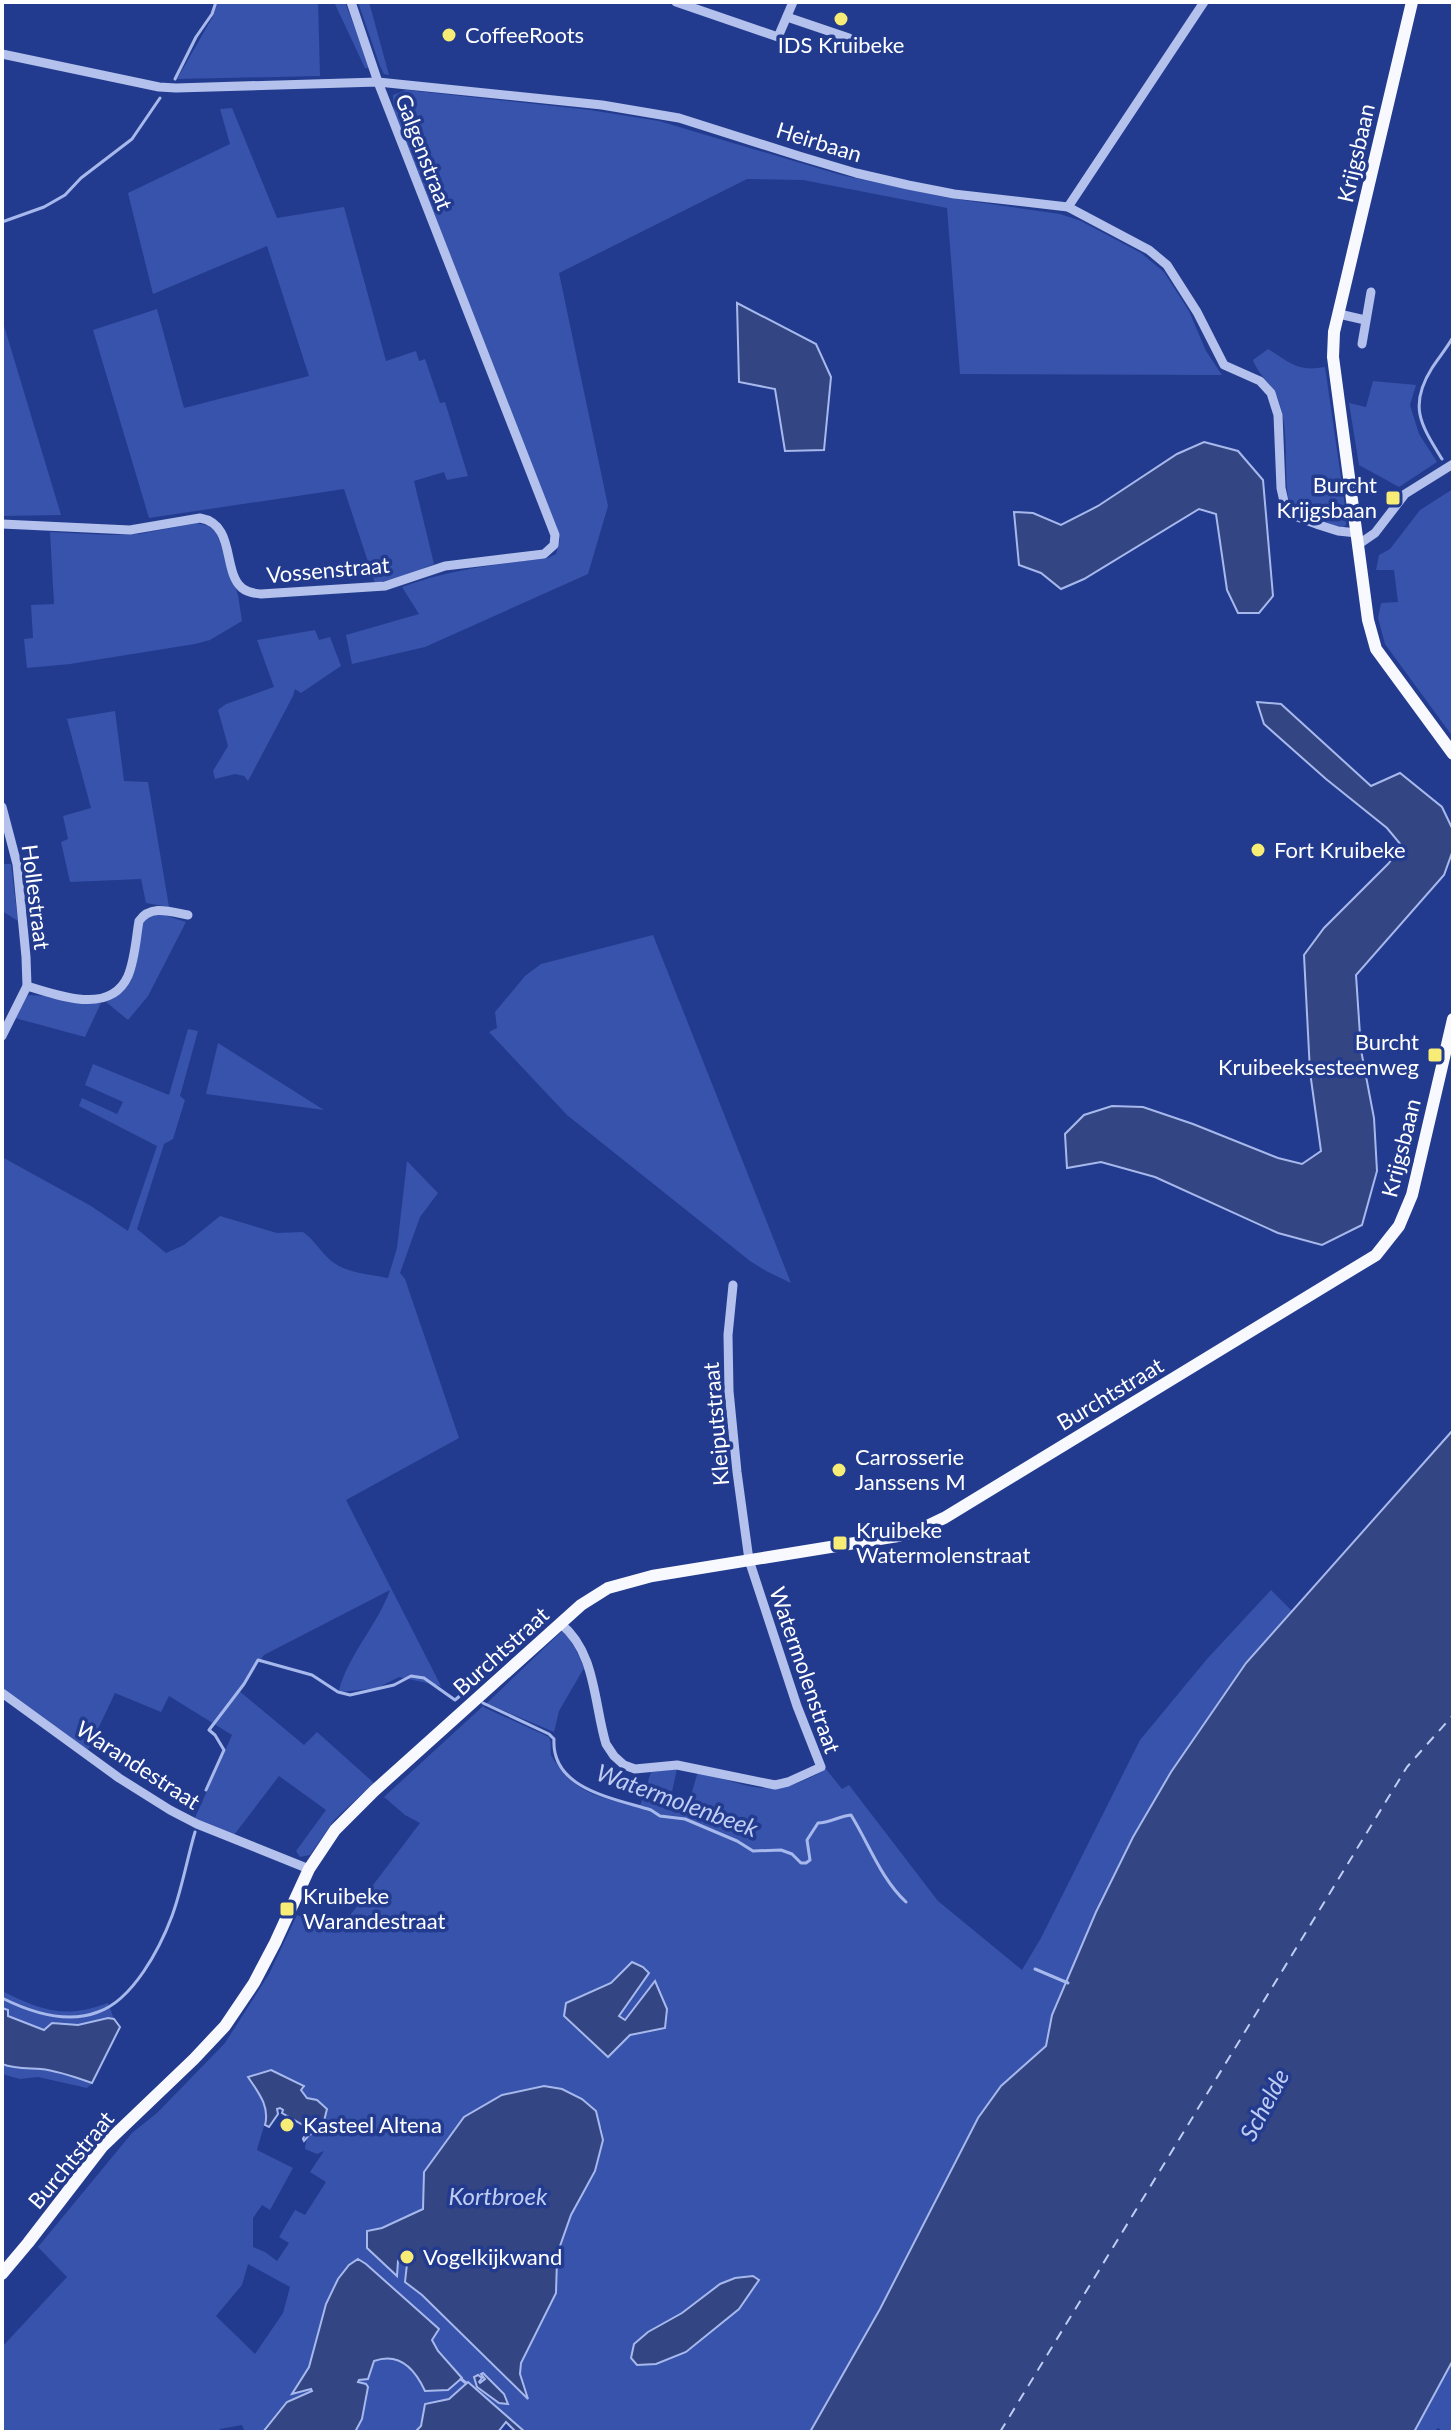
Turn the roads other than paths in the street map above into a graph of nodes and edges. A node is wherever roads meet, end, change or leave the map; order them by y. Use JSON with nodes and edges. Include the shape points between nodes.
{"nodes":[{"id":1,"x":351,"y":2,"type":"edge"},
{"id":2,"x":676,"y":2,"type":"edge"},
{"id":3,"x":793,"y":2,"type":"edge"},
{"id":4,"x":1204,"y":2,"type":"edge"},
{"id":5,"x":1412,"y":2,"type":"edge"},
{"id":6,"x":787,"y":17,"type":"junction"},
{"id":7,"x":849,"y":38,"type":"dead end"},
{"id":8,"x":2,"y":54,"type":"edge"},
{"id":9,"x":378,"y":82,"type":"junction"},
{"id":10,"x":1068,"y":207,"type":"junction"},
{"id":11,"x":1371,"y":292,"type":"dead end"},
{"id":12,"x":1339,"y":314,"type":"junction"},
{"id":13,"x":1365,"y":320,"type":"junction"},
{"id":14,"x":1362,"y":344,"type":"dead end"},
{"id":15,"x":1453,"y":464,"type":"edge"},
{"id":16,"x":2,"y":524,"type":"edge"},
{"id":17,"x":1358,"y":538,"type":"junction"},
{"id":18,"x":554,"y":545,"type":"joint"},
{"id":19,"x":1453,"y":754,"type":"edge"},
{"id":20,"x":2,"y":807,"type":"edge"},
{"id":21,"x":188,"y":915,"type":"dead end"},
{"id":22,"x":27,"y":986,"type":"junction"},
{"id":23,"x":1453,"y":1019,"type":"edge"},
{"id":24,"x":2,"y":1036,"type":"edge"},
{"id":25,"x":733,"y":1285,"type":"dead end"},
{"id":26,"x":1232,"y":1343,"type":"joint"},
{"id":27,"x":749,"y":1560,"type":"junction"},
{"id":28,"x":561,"y":1624,"type":"junction"},
{"id":29,"x":2,"y":1693,"type":"edge"},
{"id":30,"x":309,"y":1869,"type":"junction"},
{"id":31,"x":2,"y":2274,"type":"edge"}],
"edges":[{"from":1,"to":9,"type":"street"},
{"from":2,"to":6,"type":"street","via":[[778,37]]},
{"from":3,"to":6,"type":"street"},
{"from":4,"to":10,"type":"street"},
{"from":5,"to":12,"type":"main road","name":"Krijgsbaan"},
{"from":6,"to":7,"type":"street"},
{"from":8,"to":9,"type":"street","name":"Galgenstraat","via":[[159,87]]},
{"from":9,"to":10,"type":"street","name":"Heirbaan","via":[[547,98],[679,118],[856,173],[954,194]]},
{"from":9,"to":18,"type":"street","name":"Galgenstraat","via":[[555,535]]},
{"from":10,"to":17,"type":"street","name":"Heirbaan","via":[[1167,265],[1224,365],[1260,381],[1271,393],[1278,415],[1285,506],[1295,516]]},
{"from":11,"to":13,"type":"street"},
{"from":12,"to":13,"type":"street"},
{"from":12,"to":17,"type":"main road","name":"Krijgsbaan","via":[[1333,357]]},
{"from":13,"to":14,"type":"street"},
{"from":15,"to":17,"type":"street","via":[[1405,494],[1375,533]]},
{"from":16,"to":18,"type":"street","name":"Vossenstraat","via":[[130,530],[207,519],[222,532],[238,584],[261,594],[385,586],[445,566],[544,554]]},
{"from":17,"to":19,"type":"main road","name":"Krijgsbaan","via":[[1376,649]]},
{"from":20,"to":22,"type":"street","name":"Hollestraat","via":[[17,864]]},
{"from":21,"to":22,"type":"street","via":[[145,913],[128,977],[111,996],[70,999]]},
{"from":22,"to":24,"type":"street","name":"Hollestraat"},
{"from":23,"to":26,"type":"main road","name":"Krijgsbaan","via":[[1412,1195],[1390,1239],[1360,1266]]},
{"from":25,"to":27,"type":"street","name":"Kleiputstraat","via":[[729,1391]]},
{"from":26,"to":27,"type":"main road","name":"Burchtstraat","via":[[917,1531]]},
{"from":27,"to":28,"type":"main road","name":"Burchtstraat","via":[[608,1588]]},
{"from":27,"to":28,"type":"street","name":"Watermolenstraat","via":[[821,1767],[788,1782],[763,1784],[677,1765],[624,1765],[606,1744],[583,1651]]},
{"from":28,"to":30,"type":"main road","name":"Burchtstraat","via":[[353,1810]]},
{"from":29,"to":30,"type":"street","name":"Warandestraat","via":[[170,1810]]},
{"from":30,"to":31,"type":"main road","name":"Burchtstraat","via":[[254,1983],[225,2026],[102,2147]]}]}
